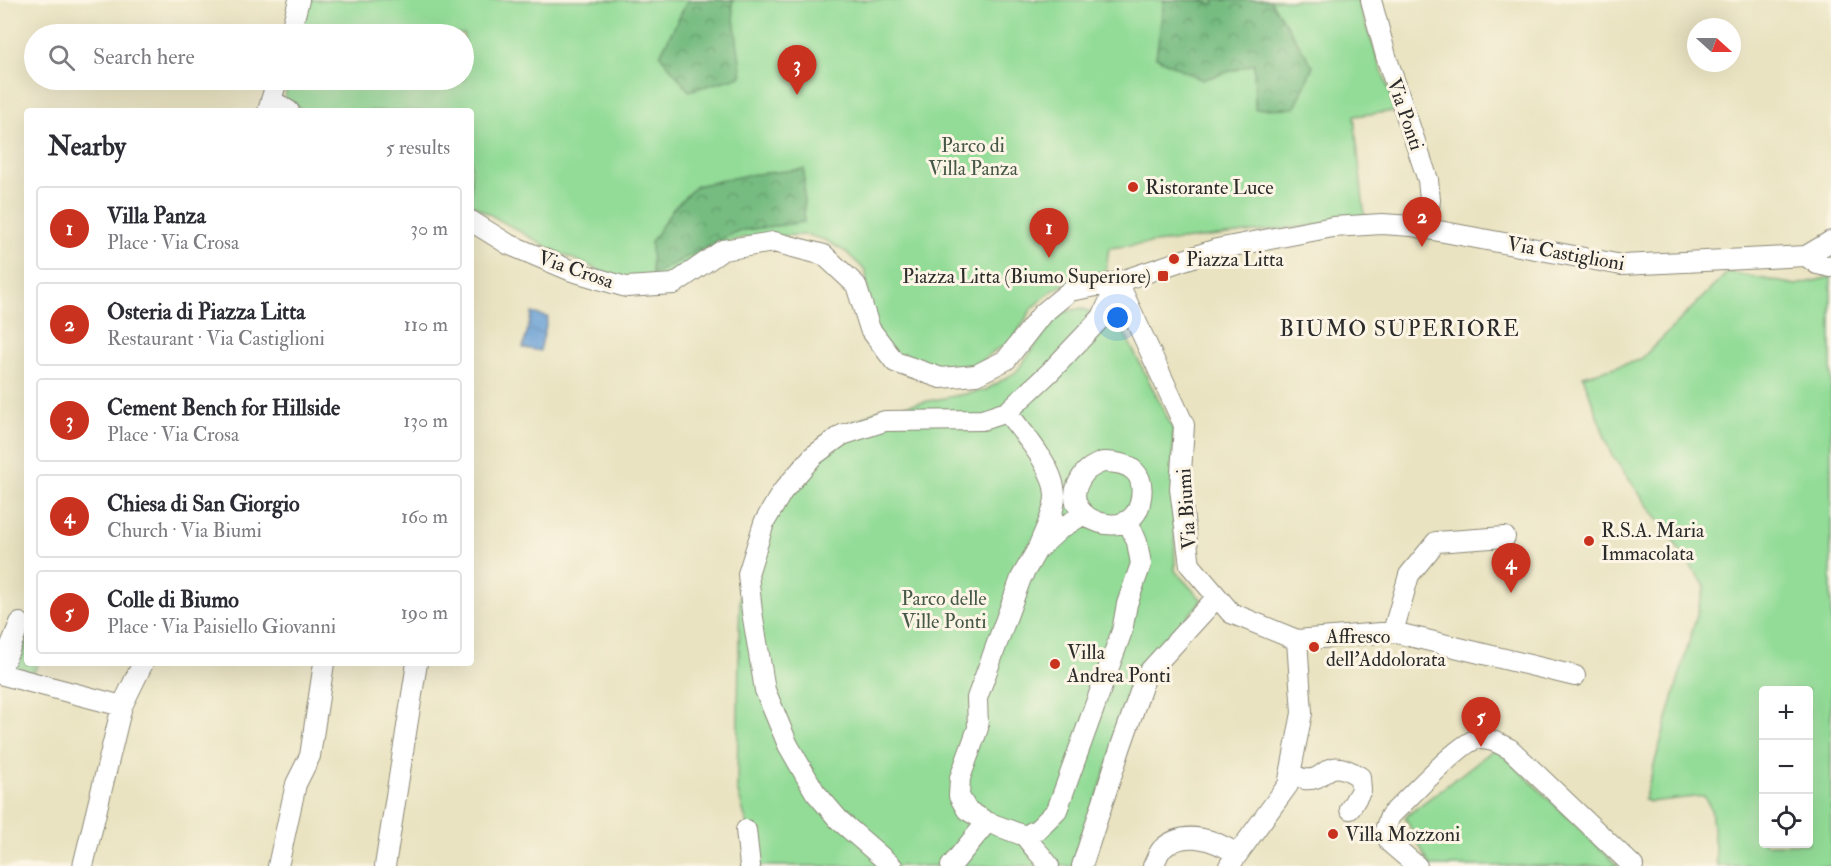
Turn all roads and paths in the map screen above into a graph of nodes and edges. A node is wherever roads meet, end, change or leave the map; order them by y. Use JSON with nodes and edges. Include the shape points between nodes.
{"nodes":[{"id":1,"x":298,"y":0,"type":"edge"},
{"id":2,"x":1371,"y":0,"type":"edge"},
{"id":3,"x":292,"y":24,"type":"edge"},
{"id":4,"x":274,"y":90,"type":"edge"},
{"id":5,"x":269,"y":106,"type":"edge"},
{"id":6,"x":474,"y":223,"type":"edge"},
{"id":7,"x":1426,"y":228,"type":"junction"},
{"id":8,"x":1831,"y":241,"type":"edge"},
{"id":9,"x":1806,"y":256,"type":"junction"},
{"id":10,"x":1831,"y":267,"type":"edge"},
{"id":11,"x":1118,"y":282,"type":"junction"},
{"id":12,"x":1006,"y":412,"type":"junction"},
{"id":13,"x":1084,"y":514,"type":"junction"},
{"id":14,"x":1128,"y":521,"type":"junction"},
{"id":15,"x":1505,"y":537,"type":"dead end"},
{"id":16,"x":1037,"y":550,"type":"junction"},
{"id":17,"x":1217,"y":597,"type":"junction"},
{"id":18,"x":20,"y":623,"type":"dead end"},
{"id":19,"x":1393,"y":632,"type":"junction"},
{"id":20,"x":1298,"y":640,"type":"junction"},
{"id":21,"x":142,"y":666,"type":"edge"},
{"id":22,"x":324,"y":666,"type":"edge"},
{"id":23,"x":417,"y":666,"type":"edge"},
{"id":24,"x":0,"y":673,"type":"edge"},
{"id":25,"x":1575,"y":676,"type":"dead end"},
{"id":26,"x":122,"y":706,"type":"junction"},
{"id":27,"x":1291,"y":767,"type":"junction"},
{"id":28,"x":1350,"y":809,"type":"dead end"},
{"id":29,"x":987,"y":822,"type":"junction"},
{"id":30,"x":746,"y":830,"type":"dead end"},
{"id":31,"x":1025,"y":836,"type":"junction"},
{"id":32,"x":1233,"y":860,"type":"edge"},
{"id":33,"x":1085,"y":865,"type":"edge"},
{"id":34,"x":83,"y":866,"type":"edge"},
{"id":35,"x":278,"y":866,"type":"edge"},
{"id":36,"x":385,"y":866,"type":"edge"},
{"id":37,"x":750,"y":866,"type":"edge"},
{"id":38,"x":892,"y":866,"type":"edge"},
{"id":39,"x":951,"y":866,"type":"edge"},
{"id":40,"x":1049,"y":866,"type":"edge"},
{"id":41,"x":1153,"y":866,"type":"edge"},
{"id":42,"x":1416,"y":866,"type":"edge"},
{"id":43,"x":1633,"y":866,"type":"edge"}],
"edges":[{"from":1,"to":3,"type":"street"},
{"from":2,"to":7,"type":"street","name":"Via Ponti","via":[[1428,180]]},
{"from":4,"to":5,"type":"street"},
{"from":6,"to":11,"type":"street","name":"Via Crosa","via":[[508,244],[572,271],[626,287],[674,284],[723,250],[774,242],[824,255],[856,285],[870,329],[896,362],[941,378],[976,375],[1006,360],[1042,314],[1070,291]]},
{"from":7,"to":9,"type":"street","name":"Via Castiglioni","via":[[1622,265]]},
{"from":7,"to":11,"type":"street","name":"Via Castiglioni","via":[[1382,224],[1333,227],[1217,249]]},
{"from":8,"to":9,"type":"street","name":"Via Castiglioni"},
{"from":9,"to":10,"type":"street"},
{"from":11,"to":12,"type":"street","via":[[1102,317]]},
{"from":11,"to":17,"type":"street","name":"Via Biumi","via":[[1184,425],[1180,489],[1190,565]]},
{"from":12,"to":16,"type":"street","via":[[1047,466],[1055,495]]},
{"from":12,"to":38,"type":"street","via":[[982,420],[885,421],[842,435],[813,456],[782,492],[764,523],[748,574],[765,690],[788,745],[815,792],[839,820]]},
{"from":13,"to":14,"type":"street","via":[[1107,525]]},
{"from":13,"to":14,"type":"street","via":[[1077,504],[1075,490],[1081,476],[1090,466],[1118,462],[1140,477],[1143,491],[1139,508]]},
{"from":13,"to":16,"type":"street"},
{"from":14,"to":31,"type":"street","via":[[1141,564],[1122,631],[1057,810]]},
{"from":15,"to":19,"type":"street","via":[[1436,542],[1409,575]]},
{"from":16,"to":29,"type":"street","via":[[1021,578],[977,698],[978,728],[960,778],[960,796],[967,810]]},
{"from":17,"to":20,"type":"street","name":"Via Biumi","via":[[1231,613]]},
{"from":17,"to":33,"type":"street","via":[[1146,675]]},
{"from":18,"to":24,"type":"street"},
{"from":19,"to":20,"type":"street","name":"Via Biumi"},
{"from":19,"to":25,"type":"street","name":"Via Biumi"},
{"from":20,"to":27,"type":"street","via":[[1302,713]]},
{"from":21,"to":26,"type":"street"},
{"from":22,"to":35,"type":"street","via":[[310,756],[296,784]]},
{"from":23,"to":36,"type":"street"},
{"from":24,"to":26,"type":"street"},
{"from":26,"to":34,"type":"street"},
{"from":27,"to":28,"type":"street","via":[[1306,779],[1333,767],[1344,767],[1360,777],[1361,790]]},
{"from":27,"to":32,"type":"street","via":[[1288,785]]},
{"from":29,"to":31,"type":"street"},
{"from":29,"to":39,"type":"street"},
{"from":30,"to":37,"type":"street"},
{"from":31,"to":40,"type":"street"},
{"from":32,"to":41,"type":"street","via":[[1220,843],[1203,838],[1176,840],[1161,850]]},
{"from":42,"to":43,"type":"street","via":[[1390,843],[1385,830],[1390,816],[1461,747],[1476,739],[1510,749]]}]}
